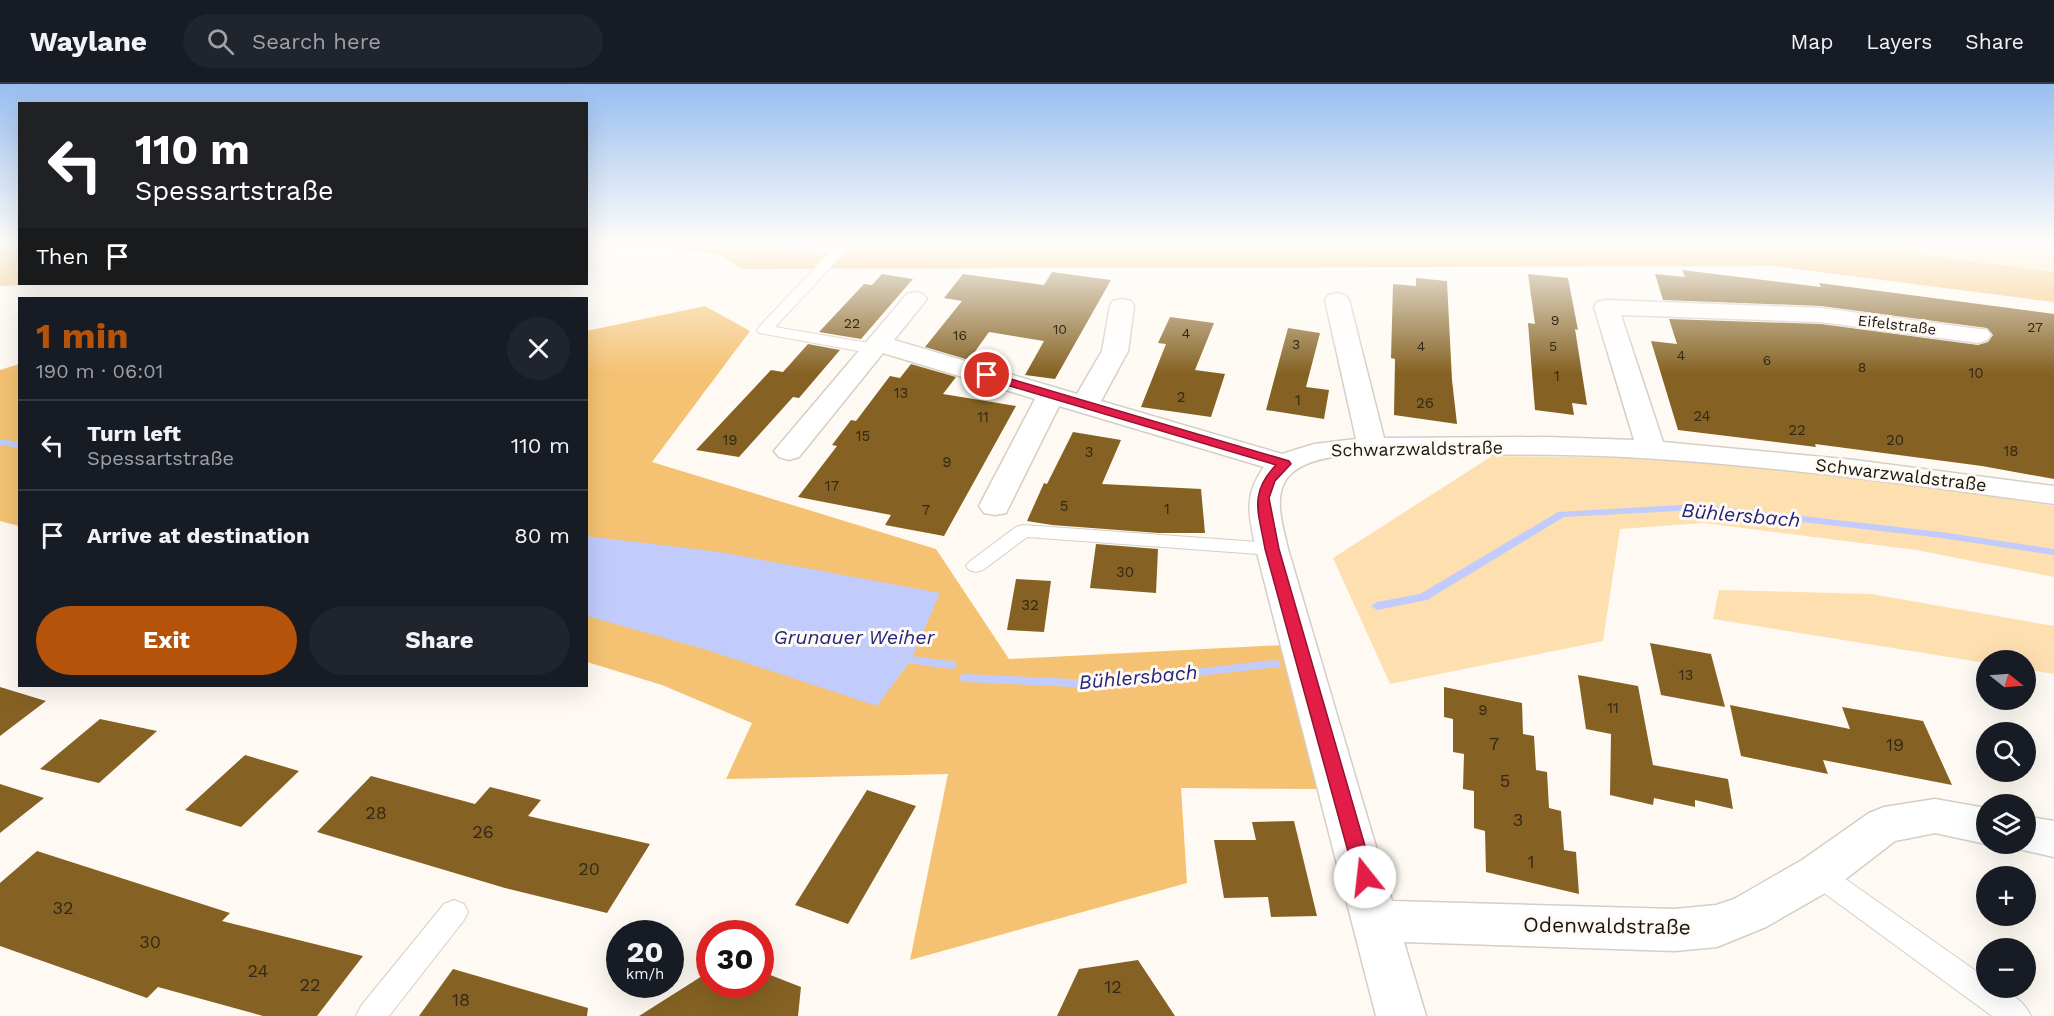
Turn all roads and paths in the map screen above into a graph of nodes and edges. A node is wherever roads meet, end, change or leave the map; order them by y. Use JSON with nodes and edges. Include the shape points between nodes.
{"nodes":[{"id":1,"x":805,"y":286,"type":"edge"},
{"id":2,"x":915,"y":299,"type":"dead end"},
{"id":3,"x":1337,"y":300,"type":"dead end"},
{"id":4,"x":1122,"y":306,"type":"dead end"},
{"id":5,"x":1978,"y":335,"type":"dead end"},
{"id":6,"x":877,"y":346,"type":"junction"},
{"id":7,"x":1052,"y":394,"type":"junction"},
{"id":8,"x":1085,"y":405,"type":"junction"},
{"id":9,"x":1372,"y":447,"type":"junction"},
{"id":10,"x":1651,"y":449,"type":"junction"},
{"id":11,"x":789,"y":451,"type":"dead end"},
{"id":12,"x":1285,"y":464,"type":"junction"},
{"id":13,"x":2054,"y":495,"type":"edge"},
{"id":14,"x":995,"y":506,"type":"dead end"},
{"id":15,"x":1272,"y":549,"type":"junction"},
{"id":16,"x":976,"y":566,"type":"dead end"},
{"id":17,"x":1976,"y":824,"type":"edge"},
{"id":18,"x":2036,"y":836,"type":"edge"},
{"id":19,"x":2054,"y":839,"type":"edge"},
{"id":20,"x":1818,"y":874,"type":"junction"},
{"id":21,"x":454,"y":912,"type":"dead end"},
{"id":22,"x":1377,"y":921,"type":"junction"},
{"id":23,"x":371,"y":1016,"type":"edge"},
{"id":24,"x":1401,"y":1016,"type":"edge"},
{"id":25,"x":2016,"y":1016,"type":"edge"}],
"edges":[{"from":1,"to":6,"type":"lane","via":[[764,330]]},
{"from":2,"to":6,"type":"street"},
{"from":3,"to":9,"type":"street"},
{"from":4,"to":8,"type":"street","via":[[1115,351]]},
{"from":5,"to":10,"type":"street","name":"Eifelstraße","via":[[1821,315],[1606,307]]},
{"from":6,"to":7,"type":"street"},
{"from":6,"to":11,"type":"street"},
{"from":7,"to":8,"type":"street"},
{"from":7,"to":14,"type":"street"},
{"from":8,"to":12,"type":"street"},
{"from":9,"to":10,"type":"street","name":"Schwarzwaldstraße"},
{"from":9,"to":12,"type":"street","name":"Schwarzwaldstraße","via":[[1322,450]]},
{"from":10,"to":13,"type":"street","name":"Schwarzwaldstraße","via":[[1908,474]]},
{"from":12,"to":15,"type":"street","via":[[1269,480],[1263,498]]},
{"from":15,"to":16,"type":"lane","via":[[1023,531]]},
{"from":15,"to":22,"type":"street"},
{"from":17,"to":20,"type":"street","name":"Odenwaldstraße","via":[[1935,816],[1884,825]]},
{"from":18,"to":19,"type":"street"},
{"from":20,"to":22,"type":"street","name":"Odenwaldstraße","via":[[1750,913],[1717,926],[1675,930]]},
{"from":20,"to":25,"type":"lane"},
{"from":21,"to":23,"type":"lane"},
{"from":22,"to":24,"type":"street"}]}
